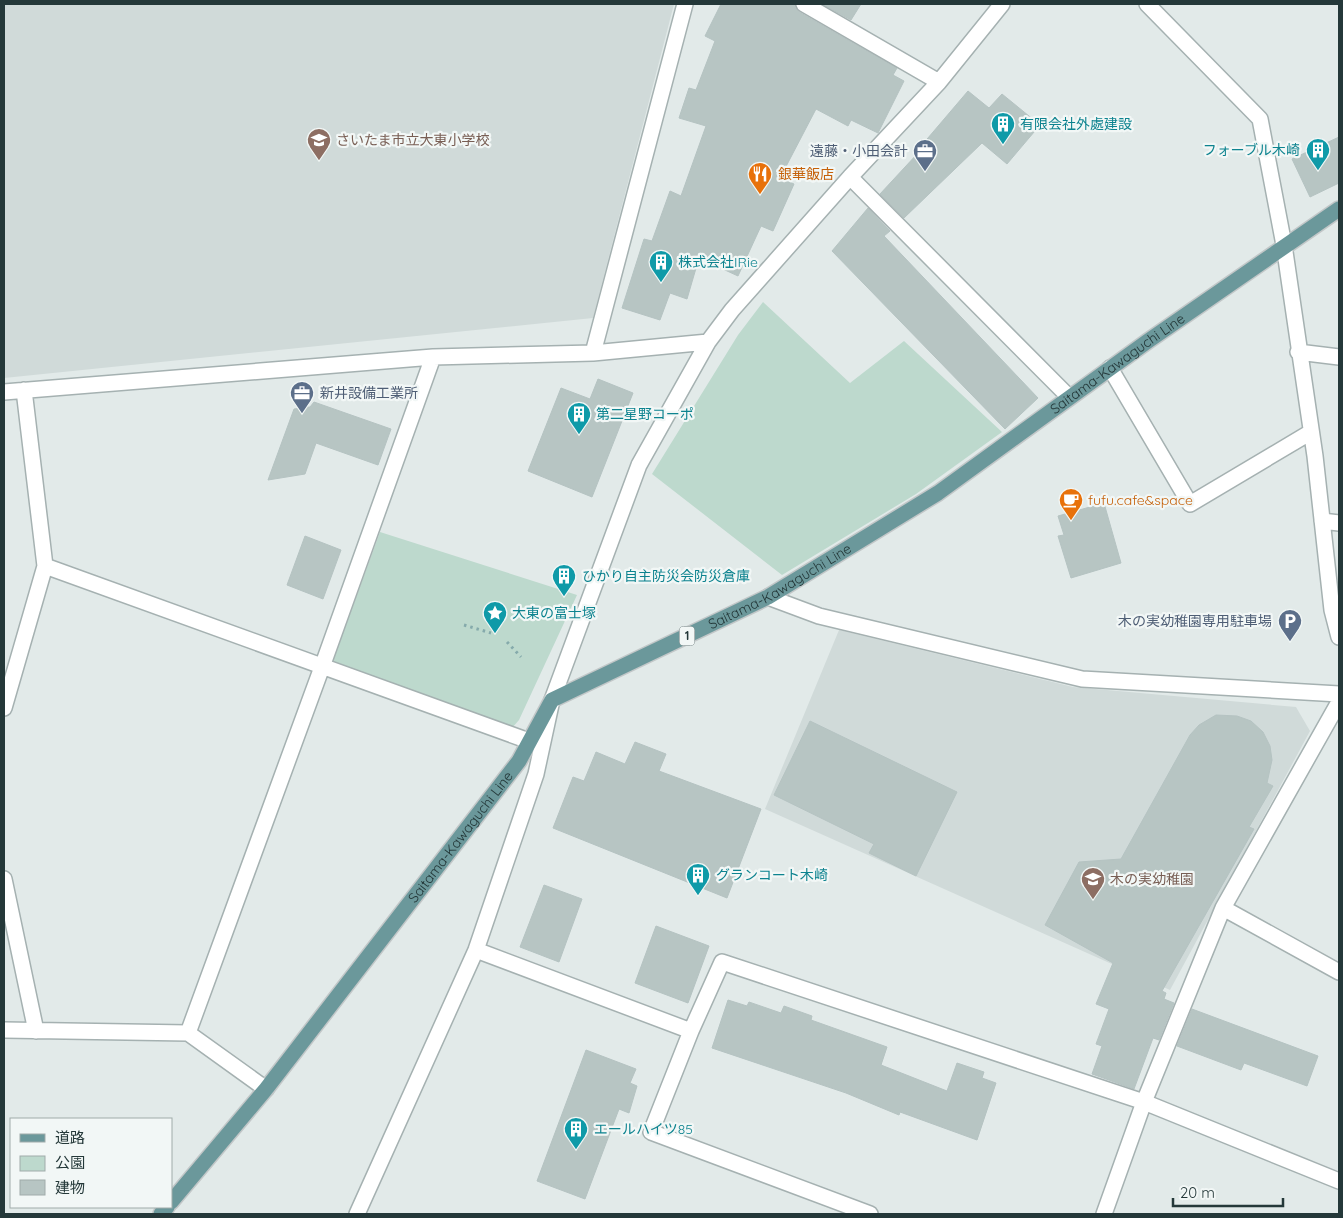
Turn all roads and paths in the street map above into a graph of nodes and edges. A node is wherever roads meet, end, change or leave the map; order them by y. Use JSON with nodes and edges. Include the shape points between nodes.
{"nodes":[{"id":1,"x":685,"y":4,"type":"edge"},
{"id":2,"x":804,"y":4,"type":"edge"},
{"id":3,"x":1002,"y":4,"type":"edge"},
{"id":4,"x":1147,"y":4,"type":"edge"},
{"id":5,"x":939,"y":82,"type":"junction"},
{"id":6,"x":850,"y":178,"type":"junction"},
{"id":7,"x":1339,"y":209,"type":"edge"},
{"id":8,"x":1284,"y":246,"type":"junction"},
{"id":9,"x":708,"y":342,"type":"junction"},
{"id":10,"x":1298,"y":352,"type":"junction"},
{"id":11,"x":593,"y":353,"type":"junction"},
{"id":12,"x":433,"y":357,"type":"junction"},
{"id":13,"x":1339,"y":357,"type":"edge"},
{"id":14,"x":1110,"y":368,"type":"junction"},
{"id":15,"x":24,"y":390,"type":"junction"},
{"id":16,"x":4,"y":392,"type":"edge"},
{"id":17,"x":1069,"y":397,"type":"junction"},
{"id":18,"x":1311,"y":432,"type":"junction"},
{"id":19,"x":1322,"y":521,"type":"junction"},
{"id":20,"x":1339,"y":523,"type":"edge"},
{"id":21,"x":45,"y":566,"type":"junction"},
{"id":22,"x":768,"y":597,"type":"junction"},
{"id":23,"x":464,"y":624,"type":"dead end"},
{"id":24,"x":491,"y":633,"type":"dead end"},
{"id":25,"x":1339,"y":637,"type":"edge"},
{"id":26,"x":507,"y":642,"type":"dead end"},
{"id":27,"x":521,"y":656,"type":"dead end"},
{"id":28,"x":322,"y":667,"type":"junction"},
{"id":29,"x":1339,"y":694,"type":"edge"},
{"id":30,"x":552,"y":700,"type":"junction"},
{"id":31,"x":1339,"y":702,"type":"edge"},
{"id":32,"x":4,"y":708,"type":"edge"},
{"id":33,"x":529,"y":741,"type":"junction"},
{"id":34,"x":4,"y":879,"type":"edge"},
{"id":35,"x":1223,"y":908,"type":"junction"},
{"id":36,"x":476,"y":950,"type":"junction"},
{"id":37,"x":1339,"y":972,"type":"edge"},
{"id":38,"x":4,"y":1030,"type":"edge"},
{"id":39,"x":36,"y":1031,"type":"junction"},
{"id":40,"x":691,"y":1031,"type":"junction"},
{"id":41,"x":188,"y":1033,"type":"junction"},
{"id":42,"x":266,"y":1089,"type":"junction"},
{"id":43,"x":1144,"y":1102,"type":"junction"},
{"id":44,"x":1339,"y":1181,"type":"edge"},
{"id":45,"x":172,"y":1201,"type":"edge"},
{"id":46,"x":357,"y":1214,"type":"edge"},
{"id":47,"x":870,"y":1214,"type":"edge"},
{"id":48,"x":1104,"y":1214,"type":"edge"}],
"edges":[{"from":1,"to":11,"type":"street"},
{"from":2,"to":5,"type":"street"},
{"from":3,"to":5,"type":"street"},
{"from":4,"to":8,"type":"street","via":[[1260,119]]},
{"from":5,"to":6,"type":"street"},
{"from":6,"to":9,"type":"street","via":[[732,310]]},
{"from":6,"to":17,"type":"street"},
{"from":7,"to":8,"type":"main road","name":"Saitama-Kawaguchi Line","number":"1"},
{"from":8,"to":10,"type":"street"},
{"from":8,"to":14,"type":"main road","name":"Saitama-Kawaguchi Line","number":"1"},
{"from":9,"to":11,"type":"street"},
{"from":9,"to":30,"type":"street","via":[[640,465]]},
{"from":10,"to":13,"type":"street"},
{"from":10,"to":18,"type":"street"},
{"from":11,"to":12,"type":"street"},
{"from":12,"to":15,"type":"street"},
{"from":12,"to":28,"type":"street"},
{"from":14,"to":17,"type":"main road","name":"Saitama-Kawaguchi Line","number":"1"},
{"from":14,"to":18,"type":"street","via":[[1190,504]]},
{"from":15,"to":16,"type":"street"},
{"from":15,"to":21,"type":"street"},
{"from":17,"to":22,"type":"main road","name":"Saitama-Kawaguchi Line","number":"1","via":[[938,492]]},
{"from":18,"to":19,"type":"street"},
{"from":19,"to":20,"type":"street"},
{"from":19,"to":25,"type":"street","via":[[1332,610]]},
{"from":21,"to":28,"type":"street"},
{"from":21,"to":32,"type":"street"},
{"from":22,"to":29,"type":"street","via":[[819,616],[1082,679]]},
{"from":22,"to":30,"type":"main road","name":"Saitama-Kawaguchi Line","number":"1"},
{"from":23,"to":24,"type":"path"},
{"from":26,"to":27,"type":"path"},
{"from":28,"to":33,"type":"street"},
{"from":28,"to":41,"type":"street"},
{"from":30,"to":33,"type":"main road","name":"Saitama-Kawaguchi Line"},
{"from":30,"to":36,"type":"street","via":[[536,774]]},
{"from":31,"to":35,"type":"street"},
{"from":33,"to":42,"type":"main road","name":"Saitama-Kawaguchi Line","via":[[519,761]]},
{"from":34,"to":39,"type":"street"},
{"from":35,"to":37,"type":"street"},
{"from":35,"to":43,"type":"street"},
{"from":36,"to":40,"type":"street"},
{"from":36,"to":46,"type":"street"},
{"from":38,"to":39,"type":"street"},
{"from":39,"to":41,"type":"street"},
{"from":40,"to":43,"type":"street","via":[[722,962]]},
{"from":40,"to":47,"type":"street","via":[[651,1132]]},
{"from":41,"to":42,"type":"street"},
{"from":42,"to":45,"type":"main road","name":"Saitama-Kawaguchi Line"},
{"from":43,"to":44,"type":"street"},
{"from":43,"to":48,"type":"street"}]}
